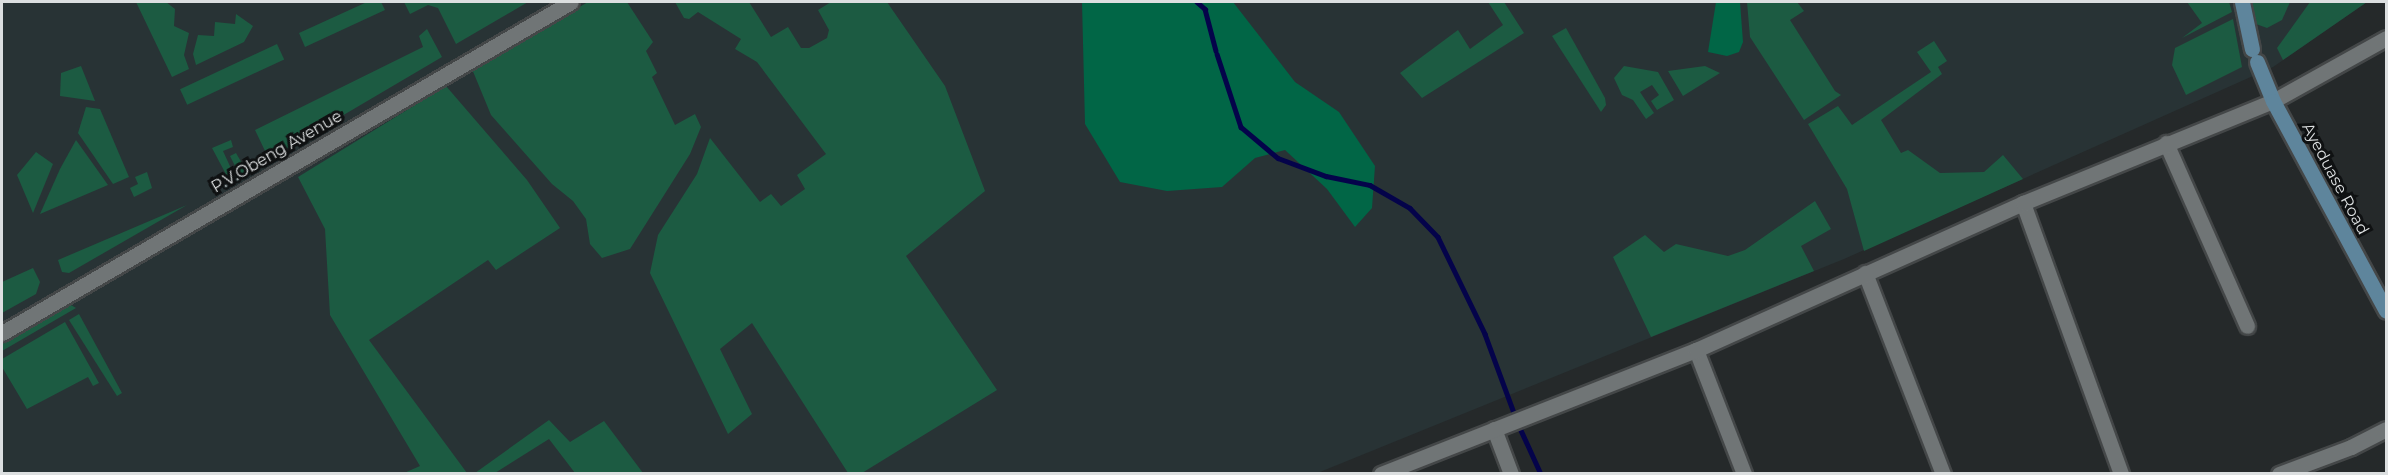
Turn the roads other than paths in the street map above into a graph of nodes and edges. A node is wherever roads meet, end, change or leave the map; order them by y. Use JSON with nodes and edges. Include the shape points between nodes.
{"nodes":[{"id":1,"x":571,"y":2,"type":"edge"},
{"id":2,"x":2242,"y":2,"type":"edge"},
{"id":3,"x":2386,"y":39,"type":"edge"},
{"id":4,"x":2273,"y":101,"type":"junction"},
{"id":5,"x":2166,"y":143,"type":"junction"},
{"id":6,"x":2023,"y":203,"type":"junction"},
{"id":7,"x":1865,"y":273,"type":"junction"},
{"id":8,"x":2386,"y":311,"type":"edge"},
{"id":9,"x":2247,"y":326,"type":"dead end"},
{"id":10,"x":2,"y":333,"type":"edge"},
{"id":11,"x":1696,"y":350,"type":"junction"},
{"id":12,"x":1494,"y":429,"type":"junction"},
{"id":13,"x":2386,"y":429,"type":"edge"},
{"id":14,"x":1381,"y":474,"type":"edge"},
{"id":15,"x":1511,"y":474,"type":"edge"},
{"id":16,"x":1744,"y":474,"type":"edge"},
{"id":17,"x":1943,"y":474,"type":"edge"},
{"id":18,"x":2121,"y":474,"type":"edge"},
{"id":19,"x":2280,"y":474,"type":"edge"}],
"edges":[{"from":1,"to":10,"type":"street","name":"P.V.Obeng Avenue"},
{"from":2,"to":4,"type":"street","name":"Ayeduase Road","via":[[2254,55]]},
{"from":3,"to":4,"type":"street"},
{"from":4,"to":5,"type":"street"},
{"from":4,"to":8,"type":"street","name":"Ayeduase Road"},
{"from":5,"to":6,"type":"street"},
{"from":5,"to":9,"type":"street"},
{"from":6,"to":7,"type":"street"},
{"from":6,"to":18,"type":"street"},
{"from":7,"to":11,"type":"street"},
{"from":7,"to":17,"type":"street"},
{"from":11,"to":12,"type":"street"},
{"from":11,"to":16,"type":"street"},
{"from":12,"to":14,"type":"street"},
{"from":12,"to":15,"type":"street"},
{"from":13,"to":19,"type":"street"}]}
